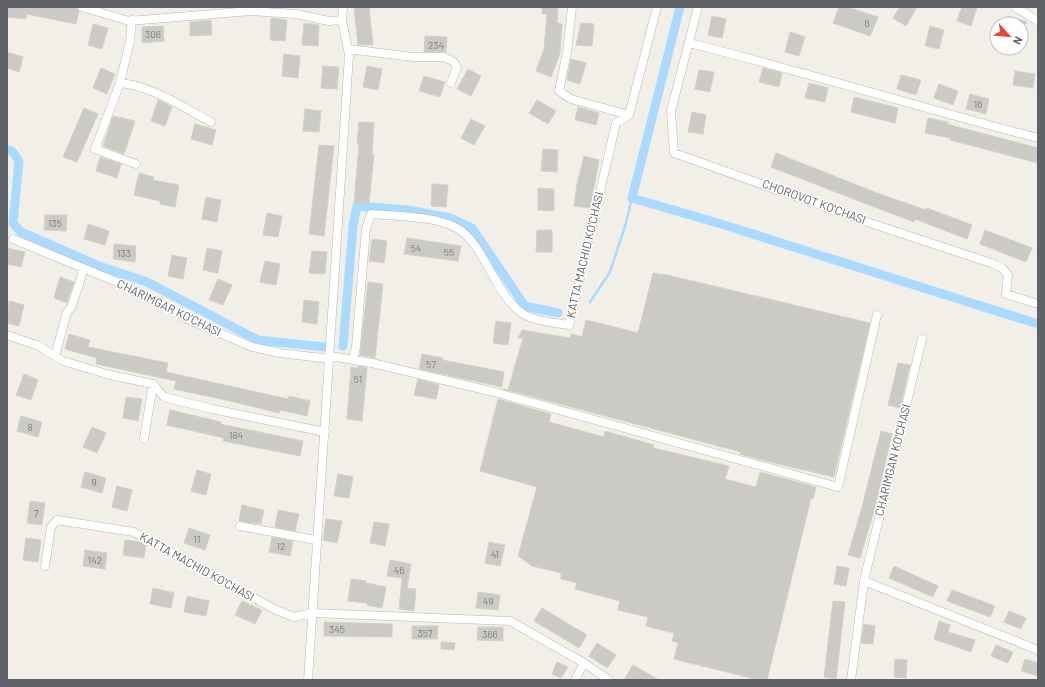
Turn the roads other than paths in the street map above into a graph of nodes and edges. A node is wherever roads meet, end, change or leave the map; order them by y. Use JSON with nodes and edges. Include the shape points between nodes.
{"nodes":[{"id":1,"x":82,"y":7,"type":"edge"},
{"id":2,"x":343,"y":7,"type":"edge"},
{"id":3,"x":572,"y":7,"type":"edge"},
{"id":4,"x":657,"y":7,"type":"edge"},
{"id":5,"x":698,"y":7,"type":"edge"},
{"id":6,"x":1015,"y":7,"type":"edge"},
{"id":7,"x":106,"y":11,"type":"edge"},
{"id":8,"x":132,"y":20,"type":"junction"},
{"id":9,"x":342,"y":20,"type":"junction"},
{"id":10,"x":1038,"y":21,"type":"edge"},
{"id":11,"x":689,"y":43,"type":"junction"},
{"id":12,"x":348,"y":50,"type":"junction"},
{"id":13,"x":120,"y":83,"type":"junction"},
{"id":14,"x":451,"y":83,"type":"dead end"},
{"id":15,"x":629,"y":115,"type":"junction"},
{"id":16,"x":211,"y":122,"type":"dead end"},
{"id":17,"x":1038,"y":138,"type":"edge"},
{"id":18,"x":136,"y":164,"type":"dead end"},
{"id":19,"x":13,"y":239,"type":"dead end"},
{"id":20,"x":84,"y":269,"type":"junction"},
{"id":21,"x":1038,"y":304,"type":"edge"},
{"id":22,"x":877,"y":315,"type":"dead end"},
{"id":23,"x":7,"y":336,"type":"edge"},
{"id":24,"x":922,"y":339,"type":"dead end"},
{"id":25,"x":55,"y":356,"type":"junction"},
{"id":26,"x":330,"y":357,"type":"junction"},
{"id":27,"x":353,"y":360,"type":"junction"},
{"id":28,"x":153,"y":384,"type":"junction"},
{"id":29,"x":325,"y":432,"type":"junction"},
{"id":30,"x":144,"y":439,"type":"dead end"},
{"id":31,"x":240,"y":526,"type":"dead end"},
{"id":32,"x":316,"y":540,"type":"junction"},
{"id":33,"x":45,"y":566,"type":"dead end"},
{"id":34,"x":864,"y":581,"type":"junction"},
{"id":35,"x":312,"y":613,"type":"junction"},
{"id":36,"x":1038,"y":650,"type":"edge"},
{"id":37,"x":584,"y":663,"type":"junction"},
{"id":38,"x":308,"y":680,"type":"edge"},
{"id":39,"x":575,"y":680,"type":"edge"},
{"id":40,"x":609,"y":680,"type":"edge"},
{"id":41,"x":851,"y":680,"type":"edge"}],
"edges":[{"from":1,"to":7,"type":"street"},
{"from":2,"to":9,"type":"street"},
{"from":3,"to":15,"type":"street","via":[[568,52],[559,91],[571,99]]},
{"from":4,"to":15,"type":"street"},
{"from":5,"to":11,"type":"street","name":"CHOROVOT KO'CHASI"},
{"from":6,"to":10,"type":"street"},
{"from":7,"to":8,"type":"street"},
{"from":8,"to":9,"type":"street","via":[[251,11],[296,14],[329,21]]},
{"from":8,"to":13,"type":"street"},
{"from":9,"to":12,"type":"street"},
{"from":11,"to":17,"type":"street"},
{"from":11,"to":21,"type":"street","name":"CHOROVOT KO'CHASI","via":[[671,111],[674,153],[991,263],[1002,268],[1008,275],[1006,294]]},
{"from":12,"to":14,"type":"street","via":[[413,57],[444,57],[454,62],[457,67]]},
{"from":12,"to":26,"type":"street"},
{"from":13,"to":16,"type":"street","via":[[133,84],[153,91]]},
{"from":13,"to":18,"type":"street","via":[[95,149]]},
{"from":15,"to":27,"type":"street","name":"KATTA MACHID KO'CHASI","via":[[616,122],[569,326],[528,316],[518,309],[474,245],[460,230],[441,222],[371,214],[366,229]]},
{"from":19,"to":20,"type":"street","name":"CHARIMGAR KO'CHASI"},
{"from":20,"to":25,"type":"street","via":[[71,308],[67,312]]},
{"from":20,"to":26,"type":"street","name":"CHARIMGAR KO'CHASI","via":[[129,287],[190,320],[252,347],[280,353]]},
{"from":22,"to":27,"type":"street","via":[[838,487],[494,392]]},
{"from":23,"to":25,"type":"street","via":[[39,346]]},
{"from":24,"to":34,"type":"street","name":"CHARIMGAN KO'CHASI"},
{"from":25,"to":28,"type":"street","via":[[110,375]]},
{"from":26,"to":27,"type":"street"},
{"from":26,"to":29,"type":"street"},
{"from":28,"to":29,"type":"street","via":[[164,396],[212,409]]},
{"from":28,"to":30,"type":"street"},
{"from":29,"to":32,"type":"street"},
{"from":31,"to":32,"type":"street"},
{"from":32,"to":35,"type":"street"},
{"from":33,"to":35,"type":"street","name":"KATTA MACHID KO'CHASI","via":[[51,527],[57,520],[113,528],[134,532],[274,609],[294,617]]},
{"from":34,"to":36,"type":"street"},
{"from":34,"to":41,"type":"street","name":"CHARIMGAN KO'CHASI"},
{"from":35,"to":37,"type":"street","name":"KATTA MACHID KO'CHASI","via":[[510,621]]},
{"from":35,"to":38,"type":"street"},
{"from":37,"to":39,"type":"street"},
{"from":37,"to":40,"type":"street","name":"KATTA MACHID KO'CHASI"}]}
